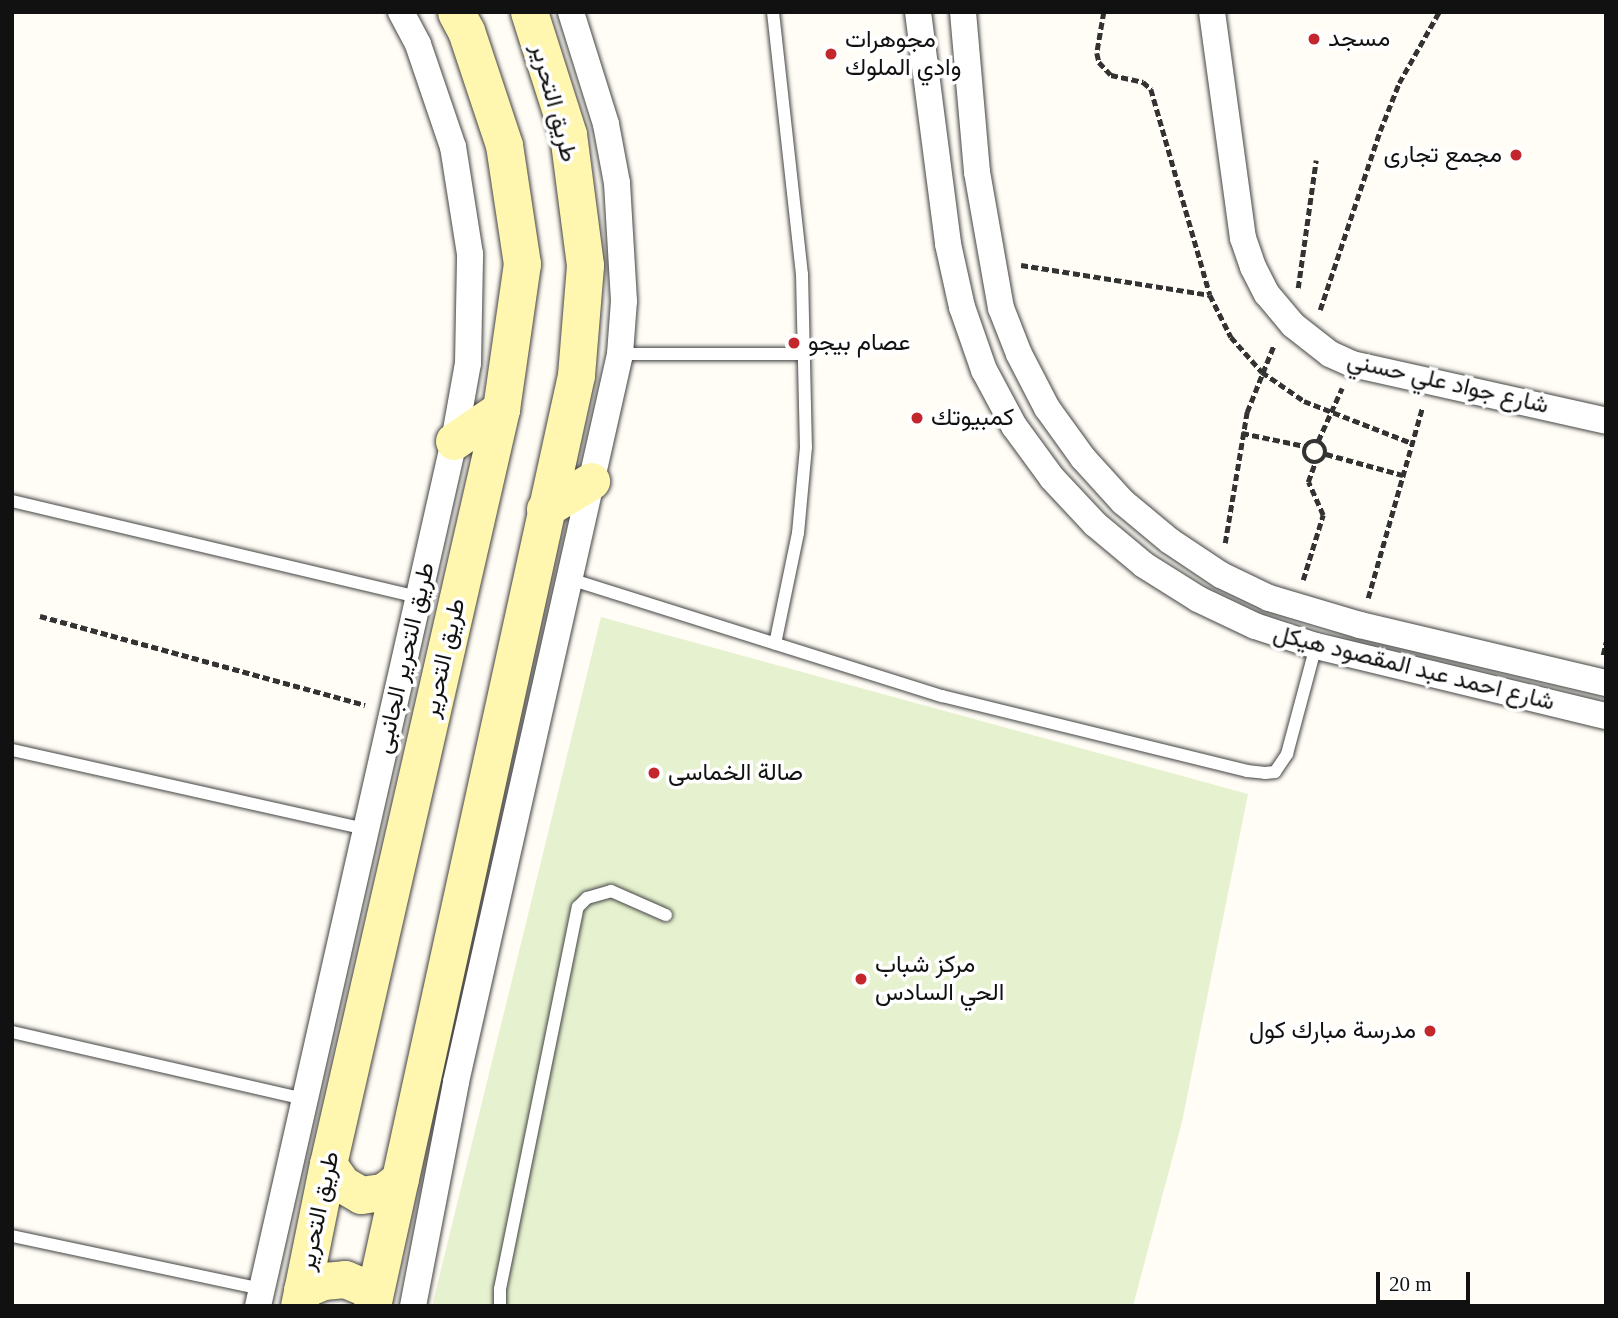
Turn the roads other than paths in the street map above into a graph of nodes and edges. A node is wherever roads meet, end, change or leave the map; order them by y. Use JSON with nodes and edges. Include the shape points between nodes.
{"nodes":[{"id":1,"x":401,"y":12,"type":"edge"},
{"id":2,"x":456,"y":12,"type":"edge"},
{"id":3,"x":529,"y":12,"type":"edge"},
{"id":4,"x":571,"y":12,"type":"edge"},
{"id":5,"x":773,"y":12,"type":"edge"},
{"id":6,"x":918,"y":12,"type":"edge"},
{"id":7,"x":963,"y":12,"type":"edge"},
{"id":8,"x":1212,"y":12,"type":"edge"},
{"id":9,"x":620,"y":354,"type":"junction"},
{"id":10,"x":805,"y":354,"type":"junction"},
{"id":11,"x":1019,"y":354,"type":"junction"},
{"id":12,"x":984,"y":370,"type":"junction"},
{"id":13,"x":501,"y":409,"type":"junction"},
{"id":14,"x":1606,"y":421,"type":"edge"},
{"id":15,"x":454,"y":441,"type":"junction"},
{"id":16,"x":590,"y":481,"type":"junction"},
{"id":17,"x":12,"y":501,"type":"edge"},
{"id":18,"x":545,"y":509,"type":"junction"},
{"id":19,"x":570,"y":579,"type":"junction"},
{"id":20,"x":419,"y":597,"type":"junction"},
{"id":21,"x":775,"y":644,"type":"junction"},
{"id":22,"x":1315,"y":646,"type":"junction"},
{"id":23,"x":1606,"y":683,"type":"edge"},
{"id":24,"x":1606,"y":716,"type":"edge"},
{"id":25,"x":12,"y":750,"type":"edge"},
{"id":26,"x":366,"y":829,"type":"junction"},
{"id":27,"x":666,"y":915,"type":"dead end"},
{"id":28,"x":12,"y":1032,"type":"edge"},
{"id":29,"x":305,"y":1099,"type":"junction"},
{"id":30,"x":328,"y":1164,"type":"junction"},
{"id":31,"x":400,"y":1179,"type":"junction"},
{"id":32,"x":12,"y":1236,"type":"edge"},
{"id":33,"x":260,"y":1297,"type":"edge"},
{"id":34,"x":300,"y":1298,"type":"edge"},
{"id":35,"x":373,"y":1301,"type":"edge"},
{"id":36,"x":413,"y":1306,"type":"edge"},
{"id":37,"x":500,"y":1306,"type":"edge"}],
"edges":[{"from":1,"to":15,"type":"street","name":"طريق التحرير الجانبى","via":[[418,44],[453,146],[470,254],[468,363]]},
{"from":2,"to":13,"type":"street","name":"طريق التحرير","via":[[505,145],[523,264]]},
{"from":3,"to":18,"type":"street","name":"طريق التحرير","via":[[568,134],[585,265],[576,376]]},
{"from":4,"to":9,"type":"street","via":[[606,124],[617,183],[624,301]]},
{"from":5,"to":10,"type":"lane","via":[[802,274]]},
{"from":6,"to":12,"type":"street","name":"شارع احمد عبد المقصود هيكل","via":[[948,244],[962,307]]},
{"from":7,"to":11,"type":"street","name":"شارع احمد عبد المقصود هيكل","via":[[990,261]]},
{"from":8,"to":14,"type":"street","name":"شارع جواد علي حسني","via":[[1243,238],[1262,285],[1296,328],[1352,364]]},
{"from":9,"to":10,"type":"lane"},
{"from":9,"to":16,"type":"street"},
{"from":10,"to":21,"type":"lane","via":[[806,447],[797,533]]},
{"from":11,"to":12,"type":"street"},
{"from":11,"to":23,"type":"street","name":"شارع احمد عبد المقصود هيكل","via":[[1047,408],[1083,458],[1170,541],[1221,575],[1295,607]]},
{"from":12,"to":22,"type":"street","name":"شارع احمد عبد المقصود هيكل","via":[[1014,426],[1052,478],[1095,524],[1144,565],[1198,599],[1255,626]]},
{"from":13,"to":15,"type":"street"},
{"from":13,"to":30,"type":"street","name":"طريق التحرير"},
{"from":15,"to":20,"type":"street","name":"طريق التحرير الجانبى"},
{"from":16,"to":18,"type":"street"},
{"from":16,"to":19,"type":"street"},
{"from":17,"to":20,"type":"lane"},
{"from":18,"to":31,"type":"street","name":"طريق التحرير"},
{"from":19,"to":21,"type":"lane"},
{"from":19,"to":36,"type":"street","via":[[456,1082]]},
{"from":20,"to":26,"type":"street","name":"طريق التحرير الجانبى"},
{"from":21,"to":22,"type":"lane","via":[[942,696],[1265,773],[1275,772],[1287,754]]},
{"from":22,"to":24,"type":"street","name":"شارع احمد عبد المقصود هيكل"},
{"from":25,"to":26,"type":"lane"},
{"from":26,"to":29,"type":"street","name":"طريق التحرير الجانبى"},
{"from":27,"to":37,"type":"lane","via":[[611,891],[587,898],[578,907]]},
{"from":28,"to":29,"type":"lane"},
{"from":29,"to":33,"type":"street","name":"طريق التحرير الجانبى"},
{"from":30,"to":31,"type":"street","via":[[342,1184],[361,1195],[383,1192]]},
{"from":30,"to":34,"type":"street","name":"طريق التحرير"},
{"from":31,"to":35,"type":"street","name":"طريق التحرير"},
{"from":32,"to":33,"type":"lane"},
{"from":34,"to":35,"type":"street","via":[[323,1281],[345,1279],[366,1287]]}]}
